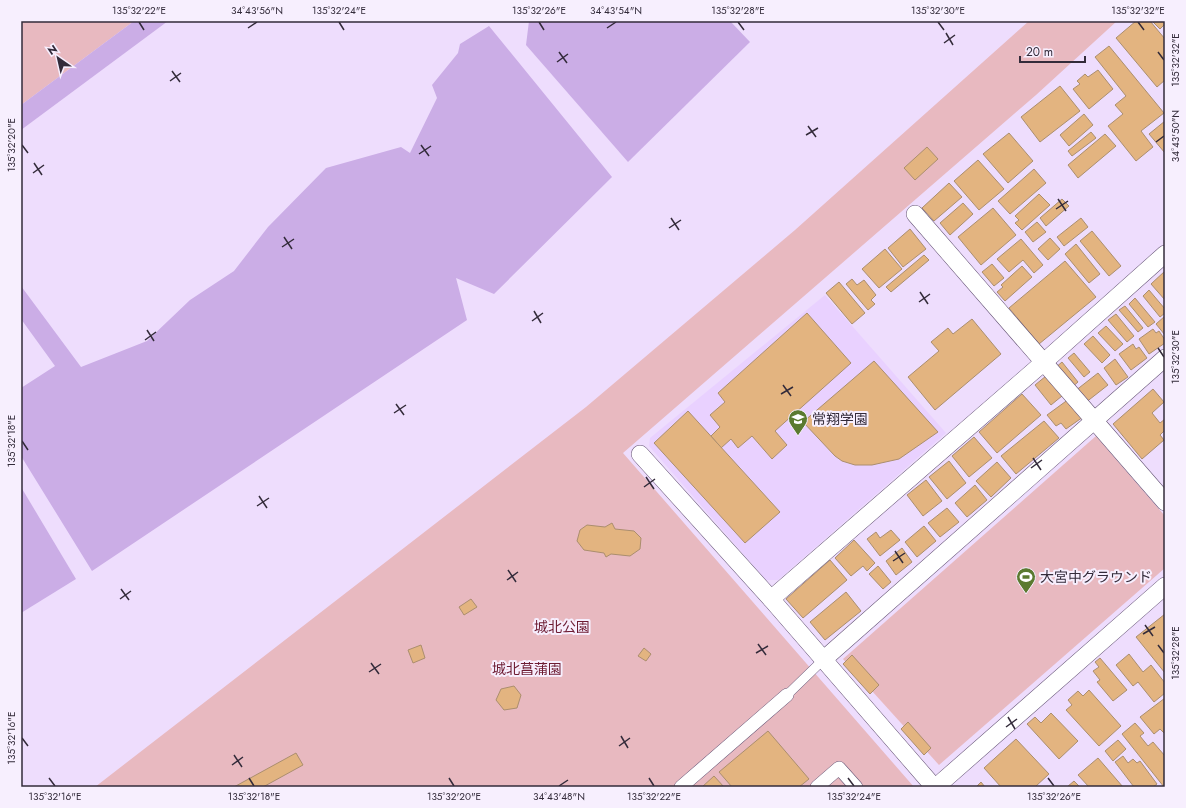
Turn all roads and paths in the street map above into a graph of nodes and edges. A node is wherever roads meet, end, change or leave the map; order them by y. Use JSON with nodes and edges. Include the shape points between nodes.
{"nodes":[{"id":1,"x":916,"y":214,"type":"dead end"},
{"id":2,"x":1165,"y":254,"type":"edge"},
{"id":3,"x":1165,"y":358,"type":"edge"},
{"id":4,"x":1044,"y":362,"type":"junction"},
{"id":5,"x":1095,"y":422,"type":"junction"},
{"id":6,"x":640,"y":454,"type":"dead end"},
{"id":7,"x":1165,"y":502,"type":"edge"},
{"id":8,"x":1165,"y":586,"type":"edge"},
{"id":9,"x":770,"y":599,"type":"junction"},
{"id":10,"x":823,"y":660,"type":"junction"},
{"id":11,"x":787,"y":695,"type":"joint"},
{"id":12,"x":681,"y":787,"type":"edge"},
{"id":13,"x":817,"y":787,"type":"edge"},
{"id":14,"x":856,"y":787,"type":"edge"},
{"id":15,"x":935,"y":787,"type":"edge"}],
"edges":[{"from":1,"to":4,"type":"street"},
{"from":2,"to":4,"type":"street"},
{"from":3,"to":5,"type":"street"},
{"from":4,"to":5,"type":"street"},
{"from":4,"to":9,"type":"street"},
{"from":5,"to":7,"type":"street"},
{"from":5,"to":10,"type":"street"},
{"from":6,"to":9,"type":"street"},
{"from":8,"to":15,"type":"street"},
{"from":9,"to":10,"type":"street"},
{"from":10,"to":11,"type":"lane"},
{"from":10,"to":15,"type":"street"},
{"from":11,"to":12,"type":"street"},
{"from":13,"to":14,"type":"street","via":[[839,768]]}]}
